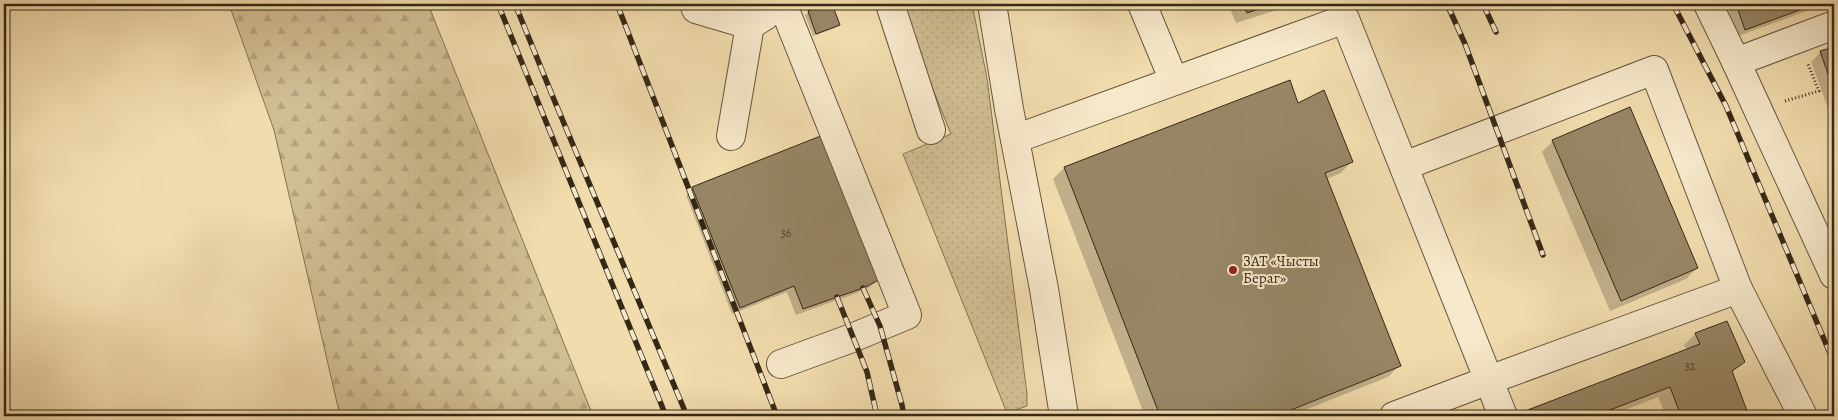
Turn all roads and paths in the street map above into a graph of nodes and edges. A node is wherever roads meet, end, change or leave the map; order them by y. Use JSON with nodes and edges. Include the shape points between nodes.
{"nodes":[{"id":1,"x":694,"y":4,"type":"edge"},
{"id":2,"x":784,"y":4,"type":"edge"},
{"id":3,"x":890,"y":4,"type":"edge"},
{"id":4,"x":992,"y":4,"type":"edge"},
{"id":5,"x":1142,"y":4,"type":"edge"},
{"id":6,"x":1708,"y":4,"type":"edge"},
{"id":7,"x":1346,"y":11,"type":"edge"},
{"id":8,"x":750,"y":25,"type":"junction"},
{"id":9,"x":1834,"y":25,"type":"edge"},
{"id":10,"x":1805,"y":56,"type":"dead end"},
{"id":11,"x":1736,"y":62,"type":"junction"},
{"id":12,"x":1174,"y":81,"type":"junction"},
{"id":13,"x":1780,"y":107,"type":"dead end"},
{"id":14,"x":931,"y":130,"type":"dead end"},
{"id":15,"x":731,"y":136,"type":"dead end"},
{"id":16,"x":1015,"y":139,"type":"junction"},
{"id":17,"x":1404,"y":166,"type":"junction"},
{"id":18,"x":1834,"y":275,"type":"edge"},
{"id":19,"x":1738,"y":289,"type":"junction"},
{"id":20,"x":781,"y":364,"type":"dead end"},
{"id":21,"x":1489,"y":380,"type":"junction"},
{"id":22,"x":1064,"y":416,"type":"edge"},
{"id":23,"x":1394,"y":416,"type":"edge"},
{"id":24,"x":1503,"y":416,"type":"edge"},
{"id":25,"x":1803,"y":416,"type":"edge"}],
"edges":[{"from":1,"to":8,"type":"lane","via":[[696,9]]},
{"from":2,"to":8,"type":"lane"},
{"from":2,"to":20,"type":"lane","via":[[907,315]]},
{"from":3,"to":14,"type":"lane"},
{"from":4,"to":16,"type":"lane"},
{"from":5,"to":12,"type":"lane"},
{"from":6,"to":11,"type":"lane"},
{"from":7,"to":12,"type":"lane"},
{"from":7,"to":17,"type":"lane"},
{"from":8,"to":15,"type":"lane"},
{"from":9,"to":11,"type":"lane"},
{"from":10,"to":13,"type":"path","via":[[1819,91],[1782,102]]},
{"from":11,"to":18,"type":"lane"},
{"from":12,"to":16,"type":"lane"},
{"from":16,"to":22,"type":"lane"},
{"from":17,"to":19,"type":"lane","via":[[1654,70]]},
{"from":17,"to":21,"type":"lane"},
{"from":19,"to":21,"type":"lane"},
{"from":19,"to":25,"type":"lane"},
{"from":21,"to":23,"type":"lane"},
{"from":21,"to":24,"type":"lane"}]}
